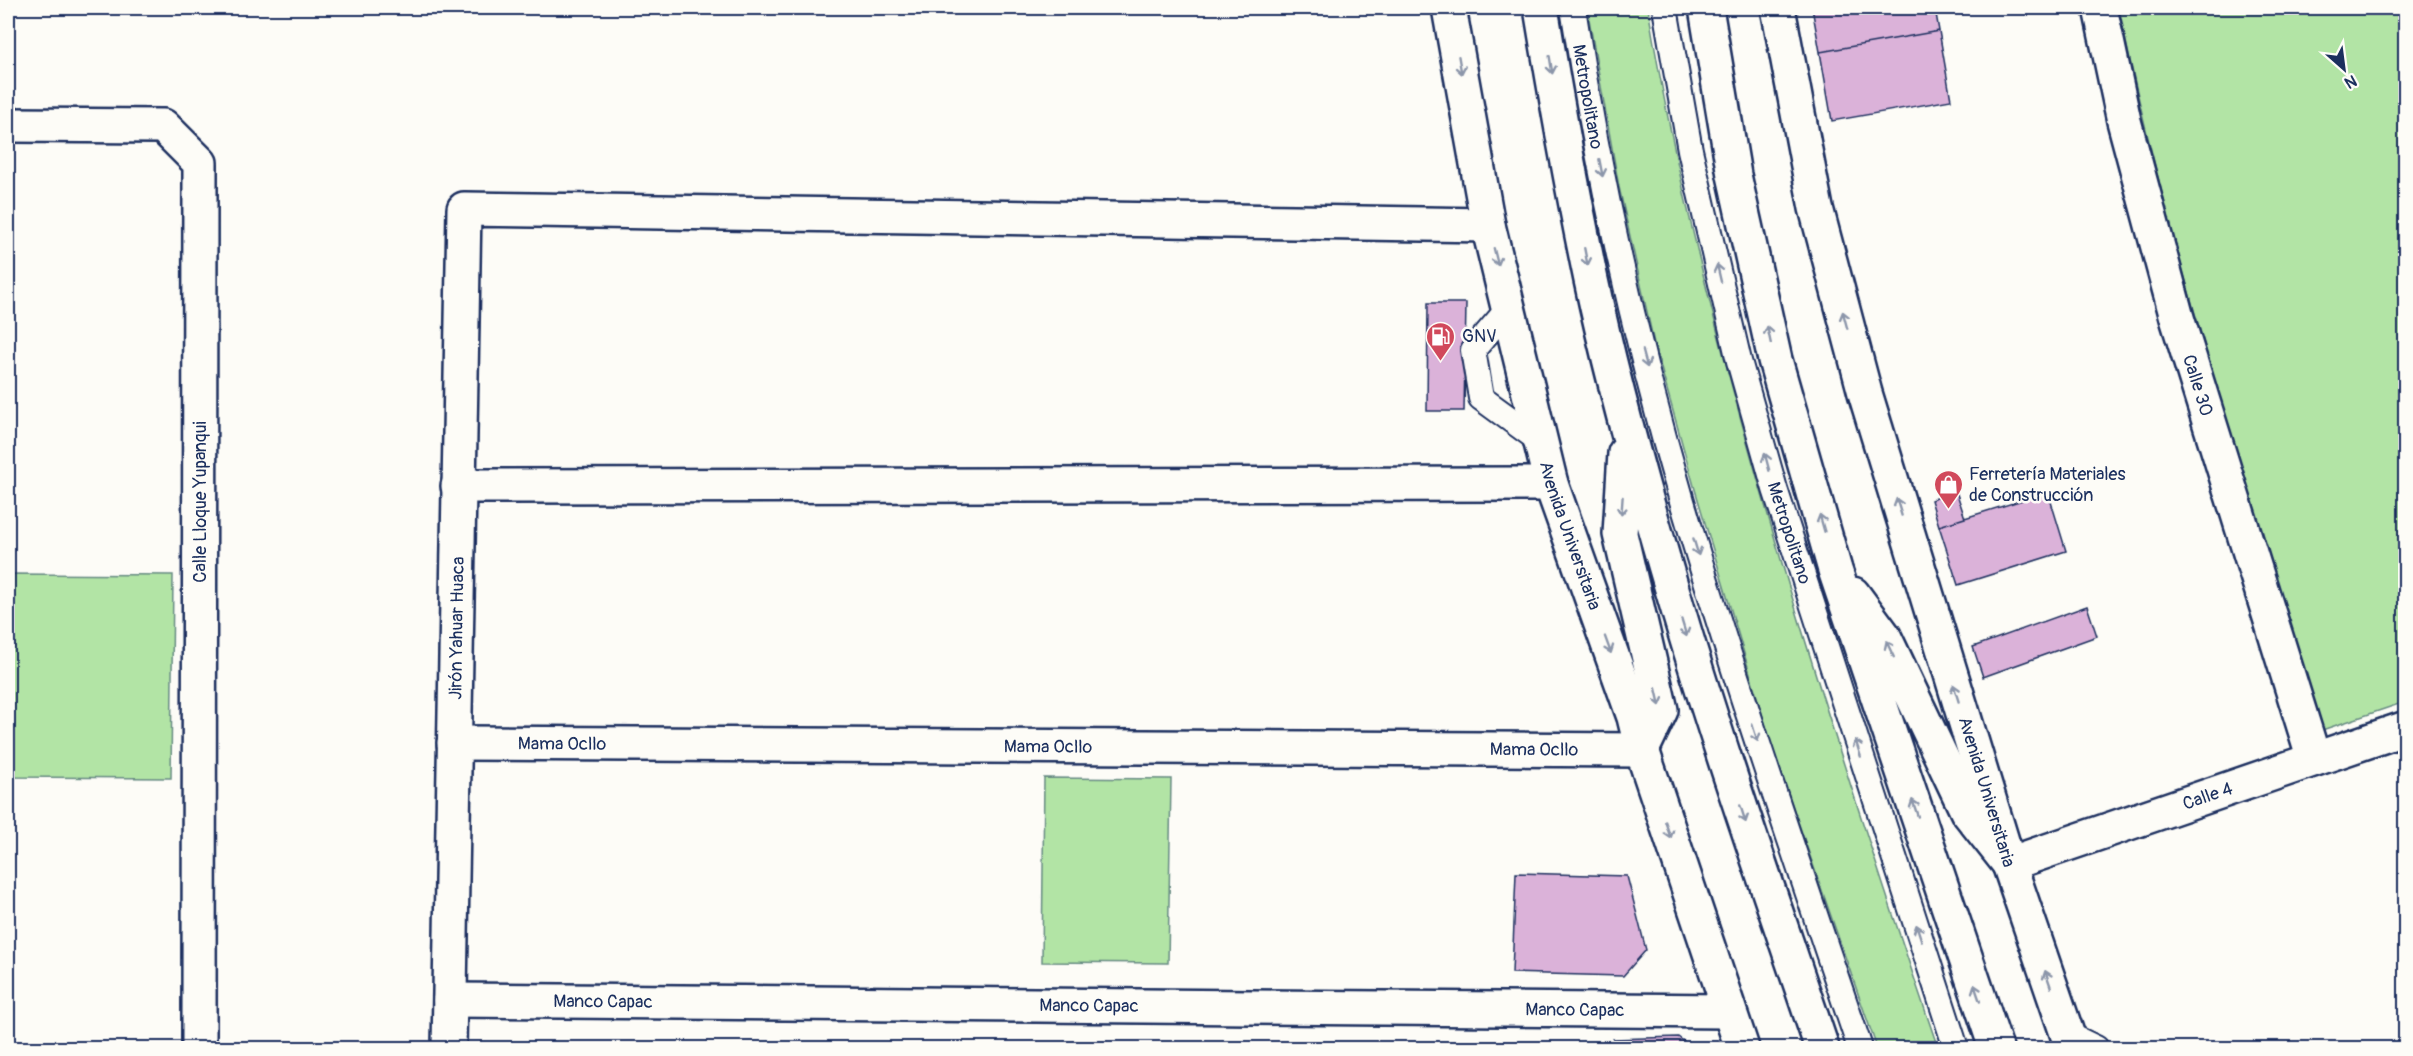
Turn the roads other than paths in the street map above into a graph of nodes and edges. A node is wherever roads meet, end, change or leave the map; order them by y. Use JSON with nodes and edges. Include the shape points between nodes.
{"nodes":[{"id":1,"x":1449,"y":8,"type":"edge"},
{"id":2,"x":1541,"y":8,"type":"edge"},
{"id":3,"x":1573,"y":8,"type":"edge"},
{"id":4,"x":1665,"y":8,"type":"edge"},
{"id":5,"x":1706,"y":8,"type":"edge"},
{"id":6,"x":1778,"y":8,"type":"edge"},
{"id":7,"x":2100,"y":8,"type":"edge"},
{"id":8,"x":8,"y":125,"type":"edge"},
{"id":9,"x":1488,"y":225,"type":"junction"},
{"id":10,"x":1508,"y":309,"type":"junction"},
{"id":11,"x":1627,"y":427,"type":"junction"},
{"id":12,"x":1540,"y":441,"type":"junction"},
{"id":13,"x":1551,"y":484,"type":"junction"},
{"id":14,"x":458,"y":486,"type":"junction"},
{"id":15,"x":1835,"y":570,"type":"junction"},
{"id":16,"x":2406,"y":728,"type":"edge"},
{"id":17,"x":454,"y":743,"type":"junction"},
{"id":18,"x":1642,"y":750,"type":"junction"},
{"id":19,"x":2314,"y":759,"type":"junction"},
{"id":20,"x":2009,"y":864,"type":"junction"},
{"id":21,"x":450,"y":1000,"type":"junction"},
{"id":22,"x":1728,"y":1011,"type":"junction"},
{"id":23,"x":2078,"y":1044,"type":"edge"},
{"id":24,"x":199,"y":1048,"type":"edge"},
{"id":25,"x":449,"y":1048,"type":"edge"},
{"id":26,"x":1742,"y":1048,"type":"edge"},
{"id":27,"x":1821,"y":1048,"type":"edge"},
{"id":28,"x":1860,"y":1048,"type":"edge"},
{"id":29,"x":1956,"y":1048,"type":"edge"},
{"id":30,"x":1996,"y":1048,"type":"edge"}],
"edges":[{"from":1,"to":9,"type":"street","name":"Avenida Universitaria","one_way":true},
{"from":2,"to":11,"type":"street","one_way":true,"via":[[1564,149]]},
{"from":3,"to":28,"type":"lane","name":"Metropolitano","one_way":true,"via":[[1607,198],[1682,498],[1736,675]]},
{"from":29,"to":4,"type":"lane","name":"Metropolitano","one_way":true,"via":[[1774,489],[1739,361],[1690,150]]},
{"from":15,"to":5,"type":"street","one_way":true,"via":[[1775,360],[1734,175]]},
{"from":20,"to":6,"type":"street","name":"Avenida Universitaria","one_way":true,"via":[[1865,393],[1816,208]]},
{"from":7,"to":19,"type":"street","name":"Calle 30","via":[[2124,121],[2177,318]]},
{"from":8,"to":24,"type":"street","name":"Calle Lloque Yupanqui","via":[[163,126],[200,163]]},
{"from":9,"to":10,"type":"street","name":"Avenida Universitaria","one_way":true},
{"from":9,"to":14,"type":"street","name":"Jirón Yahuar Huaca","via":[[464,209]]},
{"from":10,"to":12,"type":"street","name":"Avenida Universitaria"},
{"from":10,"to":12,"type":"lane","via":[[1473,350],[1481,398]]},
{"from":11,"to":18,"type":"street","one_way":true,"via":[[1620,534],[1661,710]]},
{"from":11,"to":27,"type":"street","one_way":true,"via":[[1672,590]]},
{"from":12,"to":13,"type":"street","name":"Avenida Universitaria"},
{"from":13,"to":14,"type":"street"},
{"from":13,"to":18,"type":"street","name":"Avenida Universitaria","one_way":true,"via":[[1634,717]]},
{"from":14,"to":17,"type":"street","name":"Jirón Yahuar Huaca"},
{"from":20,"to":15,"type":"street","one_way":true,"via":[[1967,811],[1884,636]]},
{"from":30,"to":15,"type":"street","one_way":true},
{"from":16,"to":19,"type":"street","name":"Calle 4"},
{"from":17,"to":18,"type":"street","name":"Mama Ocllo"},
{"from":17,"to":21,"type":"street","name":"Jirón Yahuar Huaca"},
{"from":18,"to":22,"type":"street","name":"Avenida Universitaria","one_way":true},
{"from":19,"to":20,"type":"street","name":"Calle 4"},
{"from":23,"to":20,"type":"street","name":"Avenida Universitaria","one_way":true},
{"from":21,"to":22,"type":"street","name":"Manco Capac"},
{"from":21,"to":25,"type":"street","name":"Jirón Yahuar Huaca"},
{"from":22,"to":26,"type":"street","name":"Avenida Universitaria"}]}
